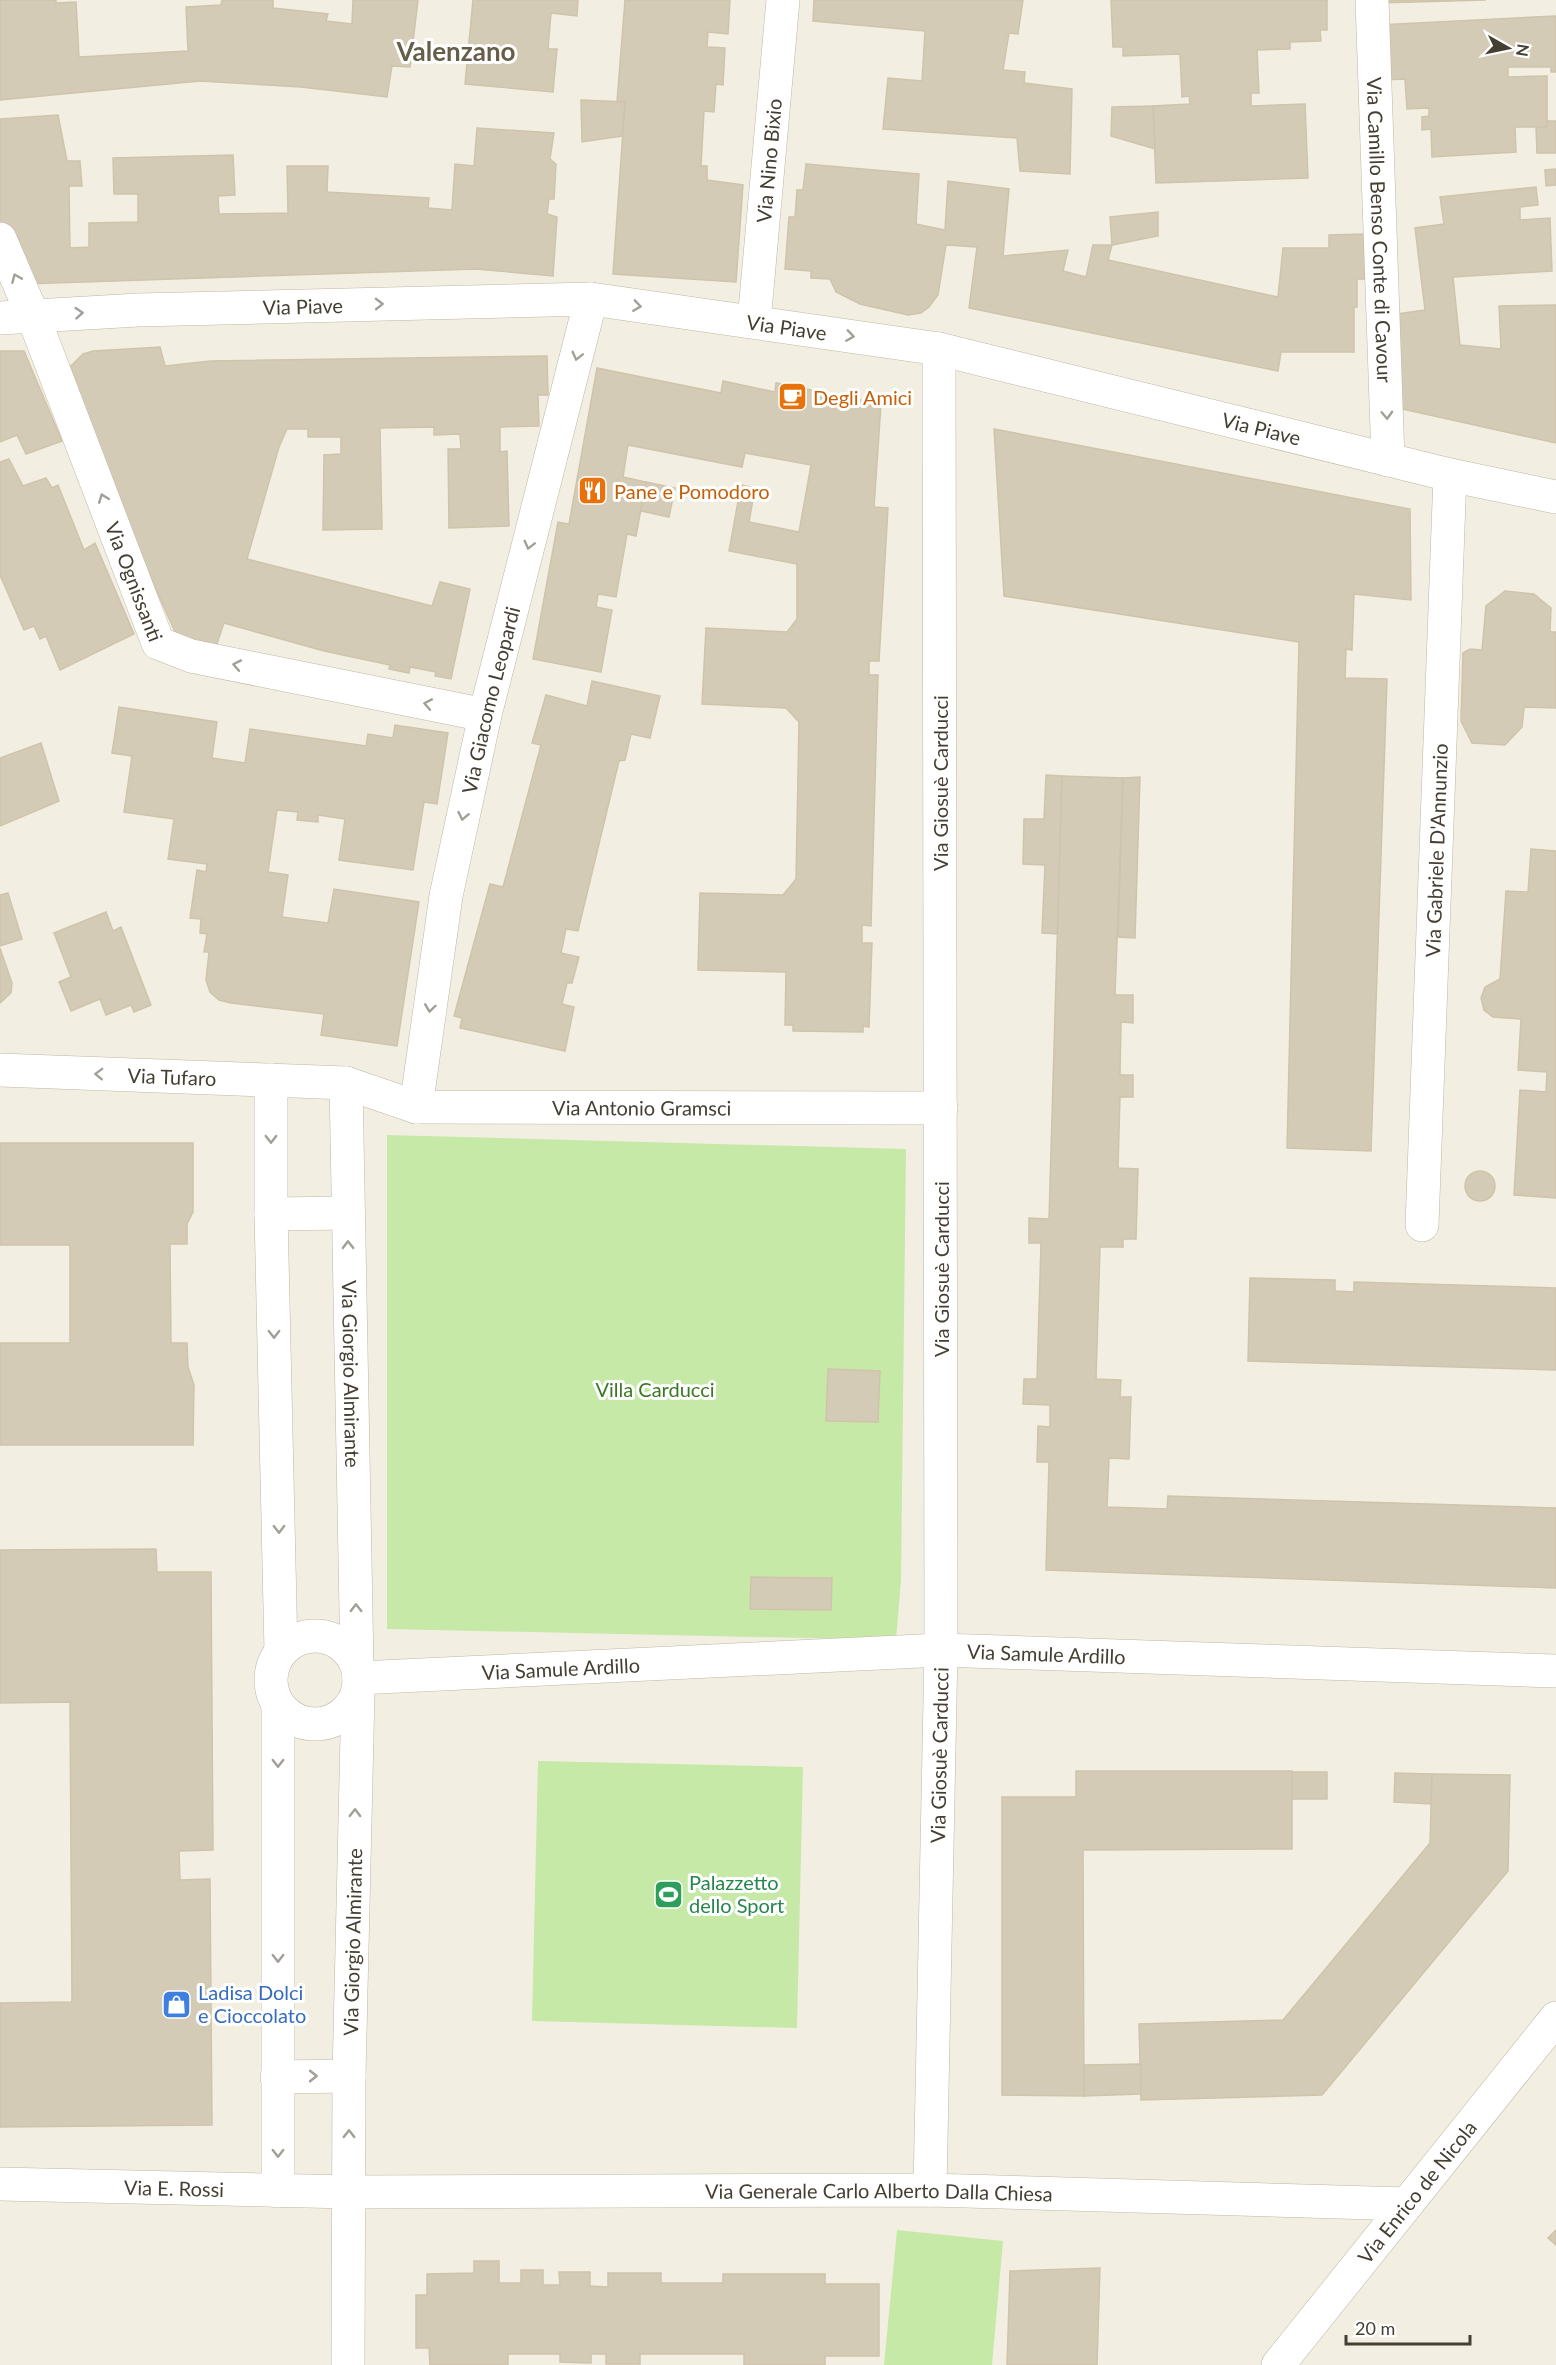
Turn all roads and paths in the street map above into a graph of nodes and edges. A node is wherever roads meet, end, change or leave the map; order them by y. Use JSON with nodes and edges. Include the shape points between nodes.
{"nodes":[{"id":1,"x":783,"y":0,"type":"edge"},
{"id":2,"x":1372,"y":0,"type":"edge"},
{"id":3,"x":0,"y":239,"type":"edge"},
{"id":4,"x":591,"y":299,"type":"junction"},
{"id":5,"x":33,"y":316,"type":"junction"},
{"id":6,"x":0,"y":318,"type":"edge"},
{"id":7,"x":754,"y":322,"type":"junction"},
{"id":8,"x":939,"y":349,"type":"junction"},
{"id":9,"x":1388,"y":460,"type":"junction"},
{"id":10,"x":1450,"y":475,"type":"junction"},
{"id":11,"x":1556,"y":497,"type":"edge"},
{"id":12,"x":485,"y":716,"type":"junction"},
{"id":13,"x":0,"y":1070,"type":"edge"},
{"id":14,"x":271,"y":1080,"type":"junction"},
{"id":15,"x":346,"y":1083,"type":"junction"},
{"id":16,"x":416,"y":1107,"type":"junction"},
{"id":17,"x":941,"y":1108,"type":"junction"},
{"id":18,"x":347,"y":1213,"type":"junction"},
{"id":19,"x":271,"y":1214,"type":"junction"},
{"id":20,"x":1422,"y":1225,"type":"dead end"},
{"id":21,"x":281,"y":1650,"type":"junction"},
{"id":22,"x":941,"y":1650,"type":"junction"},
{"id":23,"x":1556,"y":1671,"type":"edge"},
{"id":24,"x":358,"y":1679,"type":"junction"},
{"id":25,"x":278,"y":1705,"type":"junction"},
{"id":26,"x":1556,"y":2018,"type":"edge"},
{"id":27,"x":349,"y":2076,"type":"junction"},
{"id":28,"x":277,"y":2077,"type":"junction"},
{"id":29,"x":0,"y":2184,"type":"edge"},
{"id":30,"x":930,"y":2190,"type":"junction"},
{"id":31,"x":278,"y":2191,"type":"junction"},
{"id":32,"x":349,"y":2192,"type":"junction"},
{"id":33,"x":1407,"y":2204,"type":"junction"},
{"id":34,"x":348,"y":2365,"type":"edge"},
{"id":35,"x":1278,"y":2365,"type":"edge"}],
"edges":[{"from":1,"to":7,"type":"street","name":"Via Nino Bixio"},
{"from":2,"to":9,"type":"street","name":"Via Camillo Benso Conte di Cavour","one_way":true},
{"from":5,"to":3,"type":"street","name":"Via Ognissanti","one_way":true},
{"from":5,"to":4,"type":"street","name":"Via Piave","one_way":true},
{"from":4,"to":7,"type":"street","name":"Via Piave","one_way":true},
{"from":4,"to":12,"type":"street","name":"Via Giacomo Leopardi","one_way":true},
{"from":5,"to":6,"type":"street","name":"Via Piave"},
{"from":12,"to":5,"type":"street","name":"Via Ognissanti","one_way":true,"via":[[191,656],[158,643]]},
{"from":7,"to":8,"type":"street","name":"Via Piave","one_way":true},
{"from":8,"to":9,"type":"street","name":"Via Piave"},
{"from":8,"to":17,"type":"street","name":"Via Giosuè Carducci"},
{"from":9,"to":10,"type":"street","name":"Via Piave"},
{"from":10,"to":11,"type":"street","name":"Via Piave"},
{"from":10,"to":20,"type":"street","name":"Via Gabriele D'Annunzio"},
{"from":12,"to":16,"type":"street","name":"Via Giacomo Leopardi","one_way":true,"via":[[446,896]]},
{"from":14,"to":13,"type":"street","name":"Via Tufaro","one_way":true},
{"from":14,"to":15,"type":"street","name":"Via Tufaro"},
{"from":14,"to":19,"type":"street","one_way":true},
{"from":15,"to":16,"type":"street","name":"Via Antonio Gramsci"},
{"from":15,"to":18,"type":"street","name":"Via Giorgio Almirante"},
{"from":16,"to":17,"type":"street","name":"Via Antonio Gramsci"},
{"from":17,"to":22,"type":"street","name":"Via Giosuè Carducci"},
{"from":18,"to":19,"type":"street"},
{"from":24,"to":18,"type":"street","name":"Via Giorgio Almirante","one_way":true},
{"from":19,"to":21,"type":"street","one_way":true},
{"from":21,"to":24,"type":"street","via":[[293,1641],[323,1635],[348,1651]]},
{"from":21,"to":25,"type":"street","via":[[271,1678]]},
{"from":22,"to":23,"type":"street","name":"Via Samule Ardillo"},
{"from":22,"to":24,"type":"street","name":"Via Samule Ardillo"},
{"from":22,"to":30,"type":"street","name":"Via Giosuè Carducci"},
{"from":24,"to":25,"type":"street","via":[[351,1705],[342,1715],[322,1723],[301,1722]]},
{"from":27,"to":24,"type":"street","name":"Via Giorgio Almirante","one_way":true},
{"from":25,"to":28,"type":"street","one_way":true},
{"from":26,"to":33,"type":"street","name":"Via Enrico de Nicola"},
{"from":28,"to":27,"type":"street","one_way":true},
{"from":32,"to":27,"type":"street","name":"Via Giorgio Almirante","one_way":true},
{"from":28,"to":31,"type":"street","one_way":true},
{"from":29,"to":31,"type":"street","name":"Via E. Rossi"},
{"from":30,"to":32,"type":"street","name":"Via Generale Carlo Alberto Dalla Chiesa"},
{"from":30,"to":33,"type":"street","name":"Via Generale Carlo Alberto Dalla Chiesa"},
{"from":31,"to":32,"type":"street","name":"Via E. Rossi"},
{"from":32,"to":34,"type":"street","name":"Via Giorgio Almirante"},
{"from":33,"to":35,"type":"street","name":"Via Enrico de Nicola"}]}
